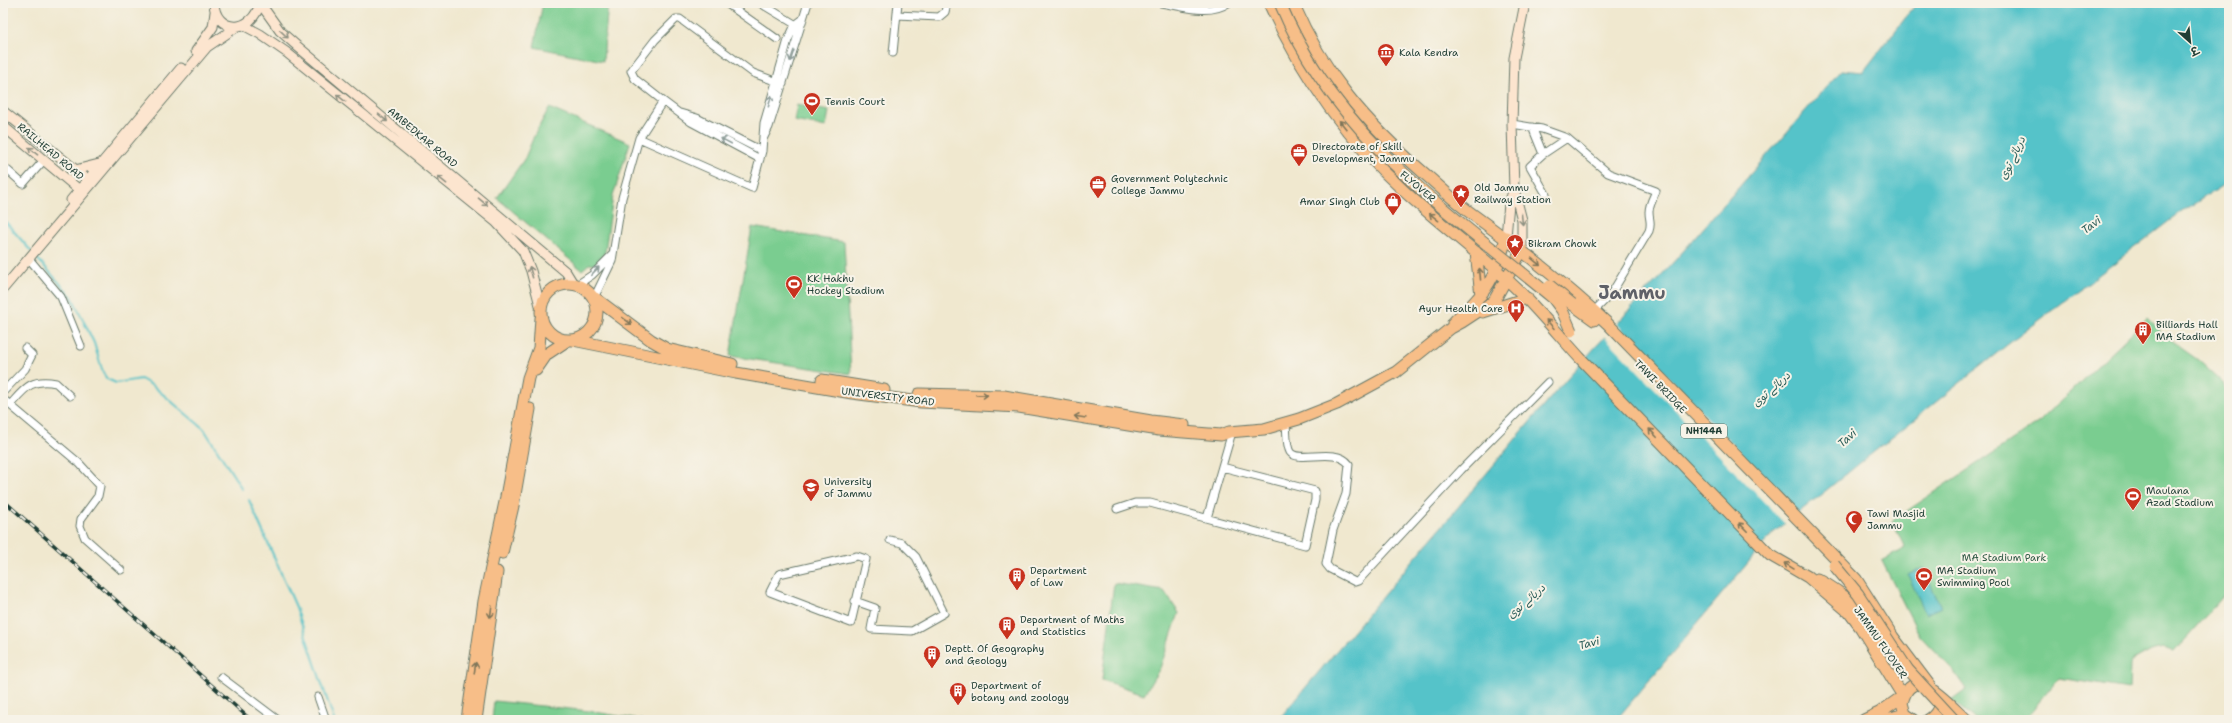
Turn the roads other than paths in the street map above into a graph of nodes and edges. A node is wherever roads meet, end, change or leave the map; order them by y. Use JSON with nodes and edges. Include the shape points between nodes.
{"nodes":[{"id":1,"x":260,"y":3,"type":"edge"},
{"id":2,"x":760,"y":3,"type":"edge"},
{"id":3,"x":808,"y":3,"type":"edge"},
{"id":4,"x":898,"y":3,"type":"edge"},
{"id":5,"x":947,"y":3,"type":"edge"},
{"id":6,"x":1161,"y":3,"type":"edge"},
{"id":7,"x":1228,"y":3,"type":"edge"},
{"id":8,"x":1269,"y":3,"type":"edge"},
{"id":9,"x":1280,"y":3,"type":"edge"},
{"id":10,"x":1285,"y":3,"type":"edge"},
{"id":11,"x":1293,"y":3,"type":"edge"},
{"id":12,"x":1525,"y":3,"type":"edge"},
{"id":13,"x":729,"y":4,"type":"edge"},
{"id":14,"x":215,"y":8,"type":"edge"},
{"id":15,"x":897,"y":15,"type":"junction"},
{"id":16,"x":240,"y":26,"type":"junction"},
{"id":17,"x":798,"y":27,"type":"junction"},
{"id":18,"x":777,"y":38,"type":"dead end"},
{"id":19,"x":893,"y":53,"type":"dead end"},
{"id":20,"x":779,"y":83,"type":"junction"},
{"id":21,"x":663,"y":101,"type":"junction"},
{"id":22,"x":3,"y":111,"type":"edge"},
{"id":23,"x":1512,"y":124,"type":"junction"},
{"id":24,"x":3,"y":126,"type":"edge"},
{"id":25,"x":1532,"y":127,"type":"junction"},
{"id":26,"x":639,"y":138,"type":"junction"},
{"id":27,"x":1567,"y":138,"type":"junction"},
{"id":28,"x":1544,"y":154,"type":"junction"},
{"id":29,"x":761,"y":155,"type":"junction"},
{"id":30,"x":44,"y":160,"type":"junction"},
{"id":31,"x":99,"y":164,"type":"junction"},
{"id":32,"x":3,"y":166,"type":"edge"},
{"id":33,"x":75,"y":170,"type":"junction"},
{"id":34,"x":68,"y":180,"type":"junction"},
{"id":35,"x":90,"y":181,"type":"junction"},
{"id":36,"x":1514,"y":189,"type":"junction"},
{"id":37,"x":82,"y":192,"type":"junction"},
{"id":38,"x":1546,"y":194,"type":"dead end"},
{"id":39,"x":72,"y":199,"type":"junction"},
{"id":40,"x":1486,"y":224,"type":"junction"},
{"id":41,"x":1454,"y":233,"type":"junction"},
{"id":42,"x":1506,"y":237,"type":"junction"},
{"id":43,"x":37,"y":245,"type":"junction"},
{"id":44,"x":1522,"y":250,"type":"junction"},
{"id":45,"x":1476,"y":252,"type":"junction"},
{"id":46,"x":612,"y":255,"type":"junction"},
{"id":47,"x":30,"y":256,"type":"junction"},
{"id":48,"x":1496,"y":270,"type":"junction"},
{"id":49,"x":1507,"y":279,"type":"junction"},
{"id":50,"x":3,"y":281,"type":"edge"},
{"id":51,"x":576,"y":285,"type":"junction"},
{"id":52,"x":3,"y":289,"type":"edge"},
{"id":53,"x":1481,"y":295,"type":"junction"},
{"id":54,"x":595,"y":298,"type":"junction"},
{"id":55,"x":1527,"y":298,"type":"junction"},
{"id":56,"x":541,"y":314,"type":"junction"},
{"id":57,"x":1594,"y":315,"type":"junction"},
{"id":58,"x":1469,"y":317,"type":"junction"},
{"id":59,"x":1451,"y":328,"type":"junction"},
{"id":60,"x":571,"y":340,"type":"junction"},
{"id":61,"x":81,"y":346,"type":"dead end"},
{"id":62,"x":25,"y":348,"type":"dead end"},
{"id":63,"x":1576,"y":353,"type":"junction"},
{"id":64,"x":671,"y":355,"type":"junction"},
{"id":65,"x":1548,"y":382,"type":"dead end"},
{"id":66,"x":3,"y":392,"type":"edge"},
{"id":67,"x":70,"y":396,"type":"dead end"},
{"id":68,"x":3,"y":399,"type":"edge"},
{"id":69,"x":10,"y":405,"type":"junction"},
{"id":70,"x":1286,"y":424,"type":"junction"},
{"id":71,"x":1230,"y":432,"type":"junction"},
{"id":72,"x":1222,"y":467,"type":"junction"},
{"id":73,"x":1117,"y":510,"type":"dead end"},
{"id":74,"x":1207,"y":518,"type":"junction"},
{"id":75,"x":1807,"y":533,"type":"junction"},
{"id":76,"x":890,"y":540,"type":"dead end"},
{"id":77,"x":121,"y":570,"type":"dead end"},
{"id":78,"x":1808,"y":577,"type":"junction"},
{"id":79,"x":855,"y":601,"type":"junction"},
{"id":80,"x":221,"y":677,"type":"dead end"},
{"id":81,"x":1934,"y":689,"type":"junction"},
{"id":82,"x":1903,"y":696,"type":"junction"},
{"id":83,"x":318,"y":697,"type":"dead end"},
{"id":84,"x":1908,"y":718,"type":"edge"},
{"id":85,"x":278,"y":720,"type":"edge"},
{"id":86,"x":326,"y":720,"type":"edge"},
{"id":87,"x":467,"y":720,"type":"edge"},
{"id":88,"x":476,"y":720,"type":"edge"},
{"id":89,"x":1864,"y":720,"type":"edge"},
{"id":90,"x":1883,"y":720,"type":"edge"},
{"id":91,"x":1928,"y":720,"type":"edge"},
{"id":92,"x":1944,"y":720,"type":"edge"},
{"id":93,"x":1954,"y":720,"type":"edge"},
{"id":94,"x":1967,"y":720,"type":"edge"}],
"edges":[{"from":1,"to":16,"type":"main road","via":[[251,22]]},
{"from":1,"to":51,"type":"main road","name":"AMBEDKAR ROAD","one_way":true,"via":[[280,31],[566,272]]},
{"from":2,"to":17,"type":"street"},
{"from":3,"to":17,"type":"street"},
{"from":4,"to":15,"type":"street"},
{"from":5,"to":15,"type":"street","via":[[945,12],[939,17]]},
{"from":6,"to":7,"type":"street","via":[[1205,10]]},
{"from":41,"to":8,"type":"main road","one_way":true,"via":[[1404,191],[1342,125],[1299,62]]},
{"from":9,"to":63,"type":"main road","name":"FLYOVER","bridge":true,"via":[[1306,58],[1351,121],[1401,173],[1553,298],[1562,310],[1571,331]]},
{"from":10,"to":57,"type":"main road","name":"FLYOVER","bridge":true,"via":[[1310,56],[1330,86],[1382,148],[1572,304]]},
{"from":11,"to":40,"type":"main road","via":[[1317,52],[1361,114],[1388,142],[1467,211]]},
{"from":12,"to":23,"type":"main road","via":[[1514,58]]},
{"from":13,"to":18,"type":"street"},
{"from":14,"to":16,"type":"main road","via":[[226,24]]},
{"from":14,"to":31,"type":"main road","via":[[213,27],[205,40]]},
{"from":15,"to":19,"type":"street"},
{"from":16,"to":35,"type":"main road","via":[[207,47]]},
{"from":56,"to":16,"type":"main road","one_way":true,"via":[[531,271],[523,251],[496,222],[286,52],[260,34]]},
{"from":17,"to":20,"type":"street"},
{"from":20,"to":21,"type":"street","via":[[754,72],[680,19],[676,19],[654,40],[631,71],[635,79]]},
{"from":20,"to":29,"type":"street"},
{"from":21,"to":26,"type":"street"},
{"from":21,"to":29,"type":"street","via":[[690,122]]},
{"from":22,"to":33,"type":"main road","name":"RAILHEAD ROAD"},
{"from":23,"to":25,"type":"street"},
{"from":23,"to":36,"type":"main road"},
{"from":30,"to":24,"type":"main road","name":"RAILHEAD ROAD","one_way":true},
{"from":25,"to":27,"type":"street"},
{"from":25,"to":28,"type":"street"},
{"from":26,"to":29,"type":"street","via":[[752,188]]},
{"from":26,"to":46,"type":"street","via":[[622,198]]},
{"from":27,"to":28,"type":"street"},
{"from":27,"to":57,"type":"street","via":[[1608,172],[1656,191],[1650,204],[1649,231],[1611,294]]},
{"from":28,"to":38,"type":"street","via":[[1530,166]]},
{"from":30,"to":32,"type":"street","via":[[23,184]]},
{"from":30,"to":34,"type":"main road","name":"RAILHEAD ROAD"},
{"from":31,"to":33,"type":"main road"},
{"from":31,"to":35,"type":"main road"},
{"from":33,"to":35,"type":"main road","name":"RAILHEAD ROAD"},
{"from":34,"to":37,"type":"main road","name":"RAILHEAD ROAD"},
{"from":34,"to":39,"type":"main road"},
{"from":35,"to":37,"type":"main road"},
{"from":36,"to":42,"type":"main road","via":[[1508,208]]},
{"from":36,"to":44,"type":"main road","one_way":true,"via":[[1522,220]]},
{"from":37,"to":39,"type":"main road"},
{"from":37,"to":43,"type":"main road"},
{"from":39,"to":43,"type":"main road"},
{"from":40,"to":41,"type":"main road","via":[[1491,236],[1481,246],[1462,233]]},
{"from":40,"to":42,"type":"main road"},
{"from":41,"to":45,"type":"main road"},
{"from":42,"to":44,"type":"main road"},
{"from":42,"to":48,"type":"main road"},
{"from":43,"to":47,"type":"main road"},
{"from":44,"to":49,"type":"main road"},
{"from":44,"to":57,"type":"main road","one_way":true},
{"from":45,"to":48,"type":"main road"},
{"from":53,"to":45,"type":"main road","one_way":true},
{"from":51,"to":46,"type":"street","one_way":true,"via":[[592,275]]},
{"from":46,"to":54,"type":"street","via":[[610,267]]},
{"from":47,"to":50,"type":"main road"},
{"from":47,"to":52,"type":"main road"},
{"from":47,"to":61,"type":"street","via":[[61,297]]},
{"from":48,"to":49,"type":"main road"},
{"from":48,"to":53,"type":"main road"},
{"from":49,"to":55,"type":"main road"},
{"from":49,"to":58,"type":"main road","via":[[1494,301]]},
{"from":51,"to":54,"type":"main road"},
{"from":51,"to":56,"type":"main road","via":[[562,284],[554,288],[546,296]]},
{"from":53,"to":59,"type":"main road","via":[[1456,318]]},
{"from":54,"to":60,"type":"main road","via":[[598,310],[594,324],[584,335]]},
{"from":54,"to":64,"type":"main road","name":"UNIVERSITY ROAD","one_way":true},
{"from":55,"to":58,"type":"main road"},
{"from":63,"to":55,"type":"main road","one_way":true},
{"from":56,"to":60,"type":"main road","via":[[551,334]]},
{"from":87,"to":56,"type":"main road","one_way":true,"via":[[484,601],[528,378],[539,348]]},
{"from":57,"to":75,"type":"main road","name":"TAWI BRIDGE","number":"NH144A"},
{"from":58,"to":59,"type":"main road"},
{"from":59,"to":70,"type":"main road","name":"UNIVERSITY ROAD","via":[[1405,366],[1372,386],[1337,404]]},
{"from":60,"to":64,"type":"main road","name":"UNIVERSITY ROAD"},
{"from":60,"to":88,"type":"main road","one_way":true,"via":[[547,354],[536,371],[496,579]]},
{"from":62,"to":66,"type":"street","via":[[32,355],[30,362]]},
{"from":78,"to":63,"type":"main road","one_way":true,"via":[[1770,555]]},
{"from":64,"to":71,"type":"main road","name":"UNIVERSITY ROAD","via":[[800,384],[906,400],[1019,407],[1159,430],[1221,435]]},
{"from":65,"to":70,"type":"street","via":[[1461,470],[1357,582],[1330,569],[1326,564],[1333,530],[1346,494],[1349,464],[1340,457],[1300,457],[1292,454],[1289,450]]},
{"from":67,"to":69,"type":"street","via":[[56,383],[34,382],[29,384]]},
{"from":68,"to":69,"type":"street"},
{"from":69,"to":77,"type":"street","via":[[78,463],[100,486],[98,496],[80,519],[80,526],[86,538]]},
{"from":70,"to":71,"type":"main road","name":"UNIVERSITY ROAD"},
{"from":71,"to":72,"type":"street"},
{"from":72,"to":74,"type":"street"},
{"from":72,"to":74,"type":"street","via":[[1315,491],[1305,545]]},
{"from":73,"to":74,"type":"street","via":[[1143,502]]},
{"from":75,"to":81,"type":"main road","via":[[1861,584],[1893,637]]},
{"from":75,"to":93,"type":"main road","name":"JAMMU FLYOVER","bridge":true,"via":[[1858,594],[1908,670]]},
{"from":76,"to":79,"type":"street","via":[[902,543],[916,558],[944,613],[912,631],[871,629],[875,608]]},
{"from":78,"to":82,"type":"main road","via":[[1854,617]]},
{"from":78,"to":92,"type":"main road","name":"JAMMU FLYOVER","via":[[1813,577],[1837,590],[1851,601],[1902,674]]},
{"from":79,"to":79,"type":"street","via":[[866,559],[857,556],[779,574],[770,592],[851,623]]},
{"from":80,"to":85,"type":"street"},
{"from":81,"to":82,"type":"main road","via":[[1922,684],[1914,685],[1907,689]]},
{"from":81,"to":91,"type":"main road","via":[[1939,706],[1937,712]]},
{"from":81,"to":94,"type":"main road"},
{"from":82,"to":84,"type":"main road","via":[[1902,702]]},
{"from":82,"to":89,"type":"main road"},
{"from":83,"to":86,"type":"street"},
{"from":84,"to":90,"type":"main road"}]}
